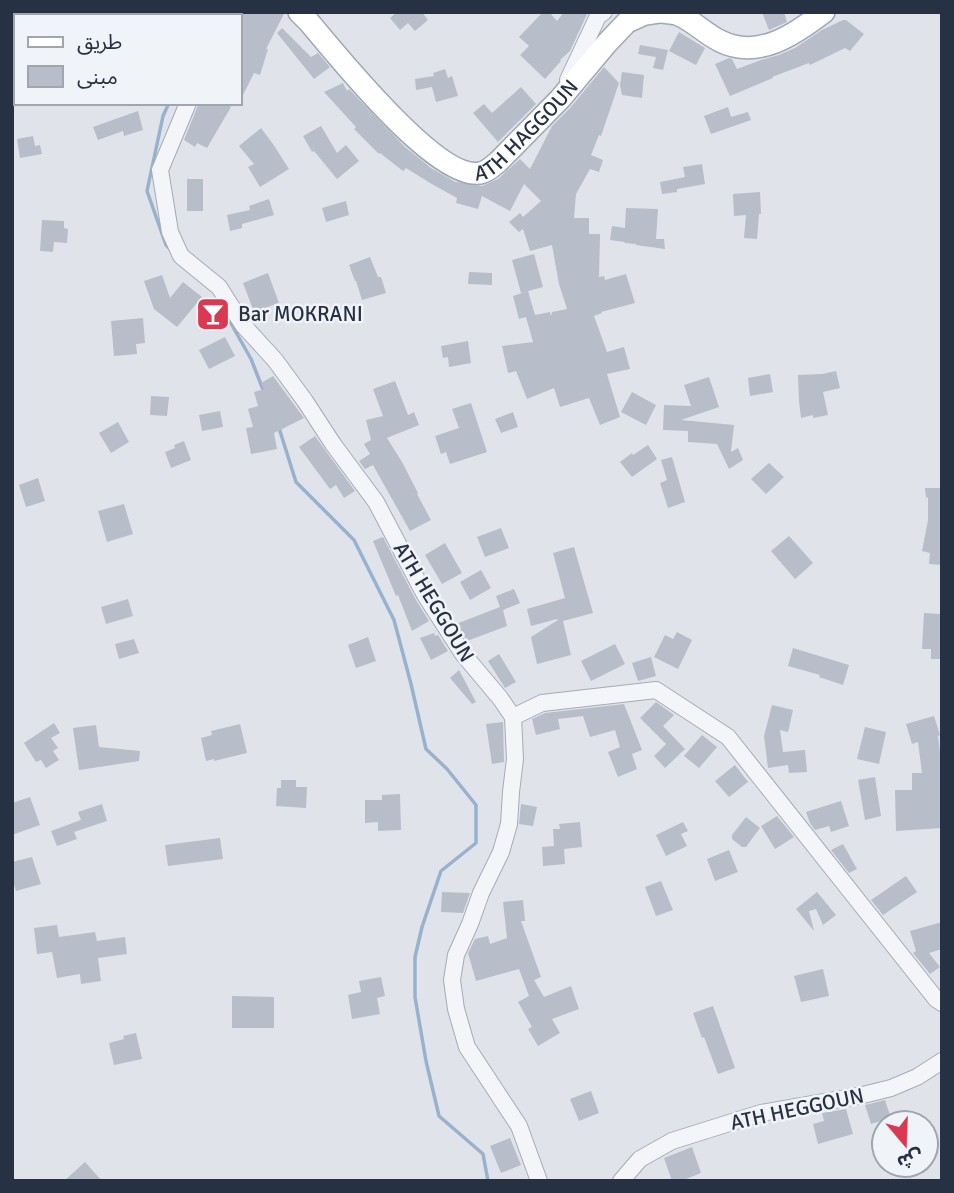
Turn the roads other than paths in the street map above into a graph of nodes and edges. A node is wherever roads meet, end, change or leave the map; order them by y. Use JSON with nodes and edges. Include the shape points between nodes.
{"nodes":[{"id":1,"x":299,"y":12,"type":"edge"},
{"id":2,"x":604,"y":12,"type":"edge"},
{"id":3,"x":661,"y":12,"type":"edge"},
{"id":4,"x":824,"y":12,"type":"edge"},
{"id":5,"x":560,"y":99,"type":"junction"},
{"id":6,"x":187,"y":105,"type":"edge"},
{"id":7,"x":513,"y":717,"type":"junction"},
{"id":8,"x":942,"y":1003,"type":"edge"},
{"id":9,"x":942,"y":1061,"type":"edge"},
{"id":10,"x":539,"y":1181,"type":"edge"},
{"id":11,"x":621,"y":1181,"type":"edge"}],
"edges":[{"from":1,"to":5,"type":"main road","name":"ATH HAGGOUN","via":[[387,111],[423,145],[467,173],[489,170]]},
{"from":2,"to":5,"type":"street","via":[[598,16]]},
{"from":3,"to":4,"type":"main road","name":"ATH HAGGOUN","via":[[678,15],[738,48],[779,41]]},
{"from":3,"to":5,"type":"main road","name":"ATH HAGGOUN","via":[[627,22]]},
{"from":6,"to":7,"type":"street","name":"ATH HEGGOUN","via":[[160,170],[170,232],[181,256],[219,287],[243,325],[305,401],[376,502],[425,595],[463,654]]},
{"from":7,"to":8,"type":"street","via":[[542,703],[656,690],[729,737]]},
{"from":7,"to":10,"type":"street","via":[[515,759],[509,824],[456,955],[452,980],[467,1047],[519,1126]]},
{"from":9,"to":11,"type":"street","name":"ATH HEGGOUN","via":[[891,1088],[761,1113],[672,1141],[640,1159]]}]}
